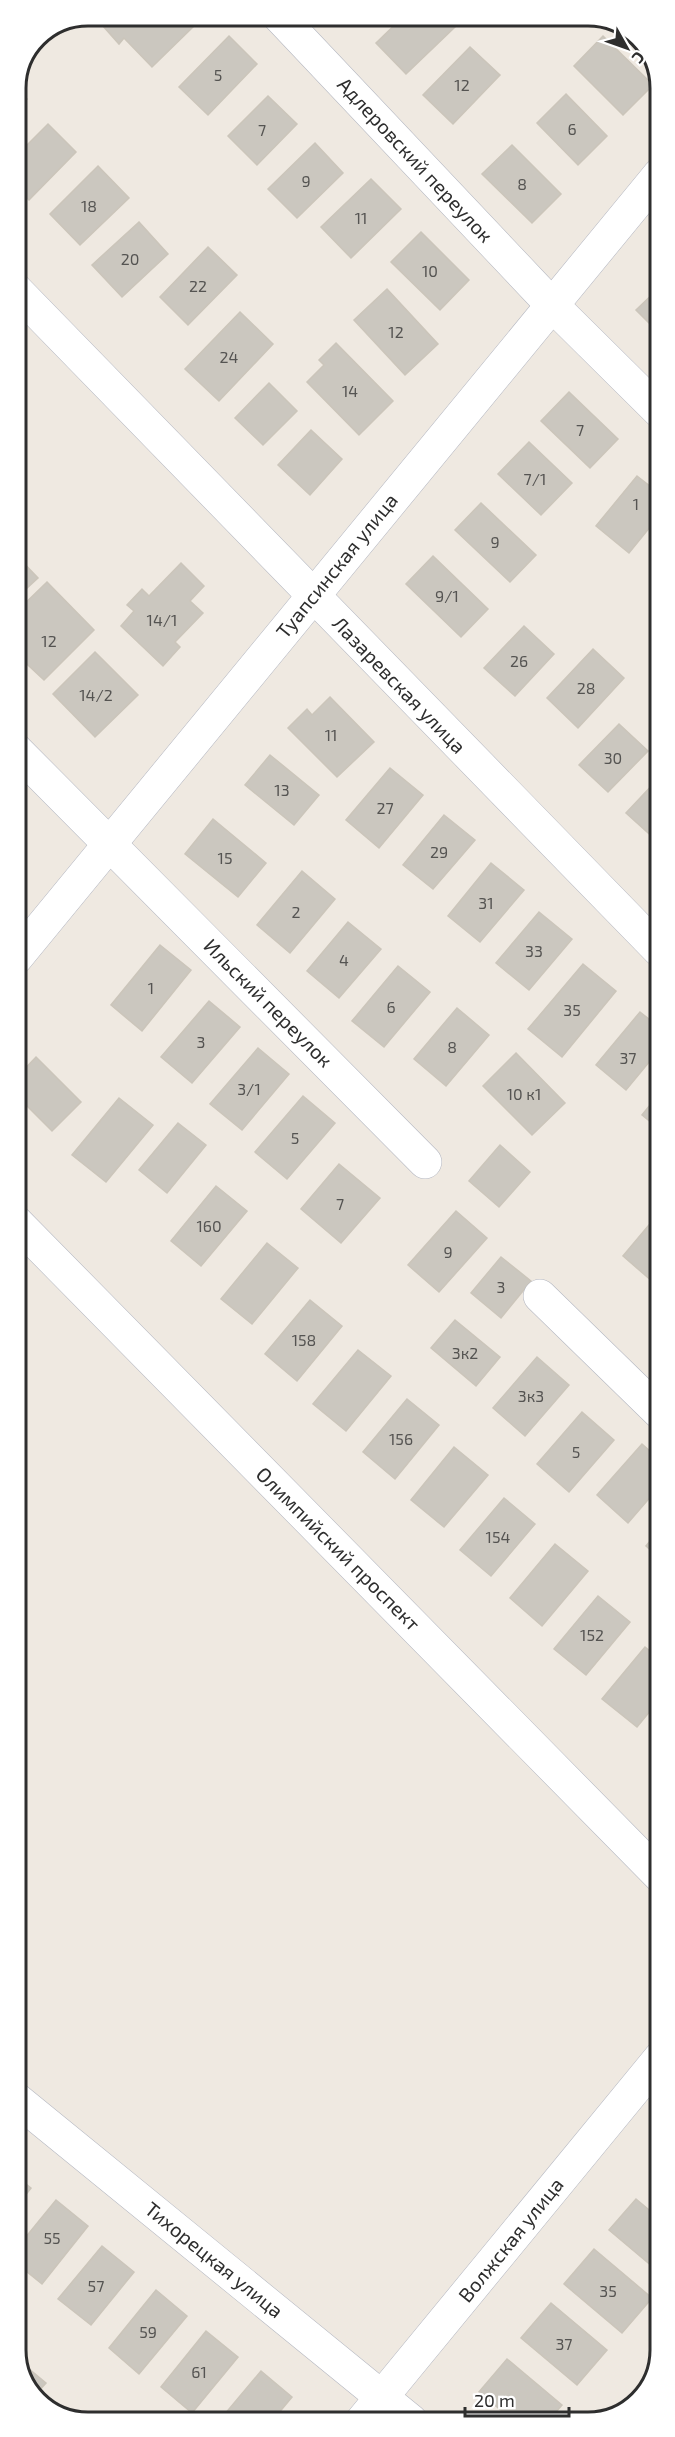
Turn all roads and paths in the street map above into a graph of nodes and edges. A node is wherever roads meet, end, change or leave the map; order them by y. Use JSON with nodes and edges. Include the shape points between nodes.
{"nodes":[{"id":1,"x":288,"y":26,"type":"edge"},
{"id":2,"x":650,"y":186,"type":"edge"},
{"id":3,"x":26,"y":301,"type":"edge"},
{"id":4,"x":552,"y":305,"type":"junction"},
{"id":5,"x":650,"y":402,"type":"edge"},
{"id":6,"x":312,"y":596,"type":"junction"},
{"id":7,"x":26,"y":759,"type":"edge"},
{"id":8,"x":111,"y":843,"type":"junction"},
{"id":9,"x":650,"y":941,"type":"edge"},
{"id":10,"x":26,"y":946,"type":"edge"},
{"id":11,"x":425,"y":1162,"type":"dead end"},
{"id":12,"x":26,"y":1232,"type":"edge"},
{"id":13,"x":540,"y":1296,"type":"dead end"},
{"id":14,"x":650,"y":1403,"type":"edge"},
{"id":15,"x":650,"y":1866,"type":"edge"},
{"id":16,"x":650,"y":2070,"type":"edge"},
{"id":17,"x":26,"y":2108,"type":"edge"},
{"id":18,"x":372,"y":2409,"type":"edge"}],
"edges":[{"from":1,"to":4,"type":"street","name":"Адлеровский переулок"},
{"from":2,"to":4,"type":"street","name":"Туапсинская улица"},
{"from":3,"to":6,"type":"street","name":"Лазаревская улица"},
{"from":4,"to":5,"type":"street","name":"Адлеровский переулок"},
{"from":4,"to":6,"type":"street","name":"Туапсинская улица"},
{"from":6,"to":8,"type":"street","name":"Туапсинская улица"},
{"from":6,"to":9,"type":"street","name":"Лазаревская улица"},
{"from":7,"to":8,"type":"street","name":"Ильский переулок"},
{"from":8,"to":10,"type":"street","name":"Туапсинская улица"},
{"from":8,"to":11,"type":"street","name":"Ильский переулок"},
{"from":12,"to":15,"type":"street","name":"Олимпийский проспект"},
{"from":13,"to":14,"type":"street"},
{"from":16,"to":18,"type":"street","name":"Волжская улица"},
{"from":17,"to":18,"type":"street","name":"Тихорецкая улица"}]}
